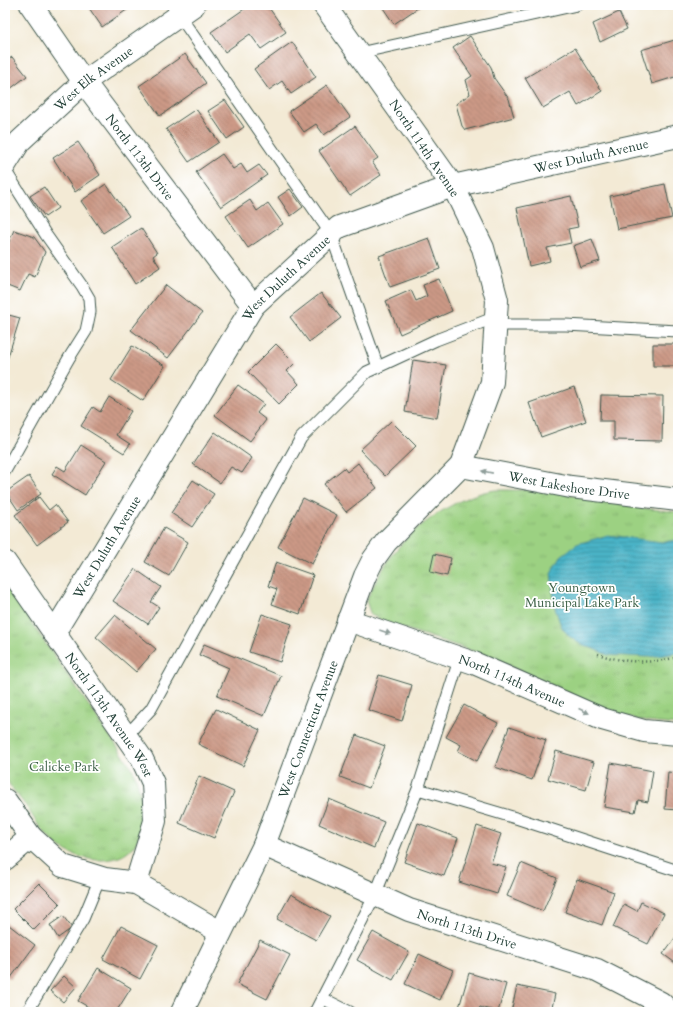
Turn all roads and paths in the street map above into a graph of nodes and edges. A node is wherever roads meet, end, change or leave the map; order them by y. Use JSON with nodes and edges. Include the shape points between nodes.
{"nodes":[{"id":1,"x":31,"y":5,"type":"edge"},
{"id":2,"x":324,"y":5,"type":"edge"},
{"id":3,"x":527,"y":5,"type":"edge"},
{"id":4,"x":577,"y":5,"type":"edge"},
{"id":5,"x":182,"y":8,"type":"edge"},
{"id":6,"x":536,"y":14,"type":"junction"},
{"id":7,"x":359,"y":52,"type":"junction"},
{"id":8,"x":84,"y":82,"type":"junction"},
{"id":9,"x":678,"y":136,"type":"edge"},
{"id":10,"x":5,"y":165,"type":"edge"},
{"id":11,"x":5,"y":170,"type":"edge"},
{"id":12,"x":454,"y":186,"type":"junction"},
{"id":13,"x":331,"y":234,"type":"junction"},
{"id":14,"x":254,"y":306,"type":"junction"},
{"id":15,"x":496,"y":321,"type":"junction"},
{"id":16,"x":678,"y":331,"type":"edge"},
{"id":17,"x":378,"y":367,"type":"junction"},
{"id":18,"x":461,"y":466,"type":"junction"},
{"id":19,"x":5,"y":470,"type":"edge"},
{"id":20,"x":678,"y":500,"type":"edge"},
{"id":21,"x":5,"y":562,"type":"edge"},
{"id":22,"x":348,"y":620,"type":"junction"},
{"id":23,"x":54,"y":633,"type":"junction"},
{"id":24,"x":598,"y":654,"type":"dead end"},
{"id":25,"x":460,"y":657,"type":"junction"},
{"id":26,"x":678,"y":657,"type":"edge"},
{"id":27,"x":678,"y":734,"type":"edge"},
{"id":28,"x":126,"y":736,"type":"junction"},
{"id":29,"x":418,"y":789,"type":"junction"},
{"id":30,"x":5,"y":800,"type":"edge"},
{"id":31,"x":31,"y":837,"type":"junction"},
{"id":32,"x":264,"y":845,"type":"junction"},
{"id":33,"x":5,"y":859,"type":"edge"},
{"id":34,"x":678,"y":872,"type":"edge"},
{"id":35,"x":100,"y":878,"type":"junction"},
{"id":36,"x":136,"y":883,"type":"junction"},
{"id":37,"x":375,"y":895,"type":"junction"},
{"id":38,"x":220,"y":932,"type":"junction"},
{"id":39,"x":322,"y":998,"type":"junction"},
{"id":40,"x":27,"y":1012,"type":"edge"},
{"id":41,"x":182,"y":1012,"type":"edge"},
{"id":42,"x":315,"y":1012,"type":"edge"},
{"id":43,"x":350,"y":1012,"type":"edge"},
{"id":44,"x":670,"y":1012,"type":"edge"}],
"edges":[{"from":1,"to":8,"type":"street","name":"North 113th Drive"},
{"from":2,"to":7,"type":"street","name":"North 114th Avenue"},
{"from":3,"to":6,"type":"lane"},
{"from":4,"to":6,"type":"lane"},
{"from":5,"to":8,"type":"street","name":"West Elk Avenue"},
{"from":5,"to":13,"type":"lane"},
{"from":6,"to":7,"type":"lane"},
{"from":7,"to":12,"type":"street","name":"North 114th Avenue"},
{"from":8,"to":10,"type":"street","name":"West Elk Avenue","via":[[20,141]]},
{"from":8,"to":14,"type":"street","name":"North 113th Drive"},
{"from":9,"to":12,"type":"street","name":"West Duluth Avenue"},
{"from":11,"to":19,"type":"lane","via":[[82,286],[89,298],[90,312],[86,331]]},
{"from":12,"to":13,"type":"street","name":"West Duluth Avenue","via":[[339,227]]},
{"from":12,"to":15,"type":"street","name":"North 114th Avenue","via":[[483,248],[497,300]]},
{"from":13,"to":14,"type":"street","name":"West Duluth Avenue"},
{"from":13,"to":17,"type":"lane"},
{"from":14,"to":23,"type":"street","name":"West Duluth Avenue"},
{"from":15,"to":16,"type":"lane"},
{"from":15,"to":17,"type":"lane","via":[[436,340]]},
{"from":15,"to":18,"type":"street","name":"North 114th Avenue","via":[[492,382]]},
{"from":17,"to":28,"type":"lane","via":[[367,372],[301,438],[151,709]]},
{"from":20,"to":18,"type":"street","name":"West Lakeshore Drive","one_way":true,"via":[[571,487]]},
{"from":18,"to":22,"type":"street","name":"West Connecticut Avenue","via":[[386,542],[368,571]]},
{"from":21,"to":23,"type":"street","name":"North 113th Avenue West"},
{"from":22,"to":25,"type":"street","name":"North 114th Avenue","one_way":true},
{"from":22,"to":32,"type":"street","name":"West Connecticut Avenue"},
{"from":23,"to":28,"type":"street","name":"North 113th Avenue West"},
{"from":24,"to":26,"type":"path","via":[[631,661],[659,661]]},
{"from":25,"to":27,"type":"street","name":"North 114th Avenue","one_way":true,"via":[[602,719],[644,731]]},
{"from":25,"to":29,"type":"lane"},
{"from":28,"to":36,"type":"street","name":"North 113th Avenue West","via":[[142,759],[153,783],[155,821]]},
{"from":29,"to":34,"type":"lane","via":[[519,819]]},
{"from":29,"to":37,"type":"lane"},
{"from":30,"to":31,"type":"street"},
{"from":31,"to":33,"type":"street"},
{"from":31,"to":35,"type":"street","via":[[63,866]]},
{"from":32,"to":37,"type":"street","name":"North 113th Drive"},
{"from":32,"to":38,"type":"street","name":"West Connecticut Avenue"},
{"from":35,"to":36,"type":"street"},
{"from":35,"to":40,"type":"lane","via":[[83,918]]},
{"from":36,"to":38,"type":"street"},
{"from":37,"to":39,"type":"lane"},
{"from":37,"to":44,"type":"street","name":"North 113th Drive","via":[[409,910],[597,970],[661,1003]]},
{"from":38,"to":41,"type":"street","name":"West Connecticut Avenue"},
{"from":39,"to":42,"type":"lane"},
{"from":39,"to":43,"type":"lane"}]}
